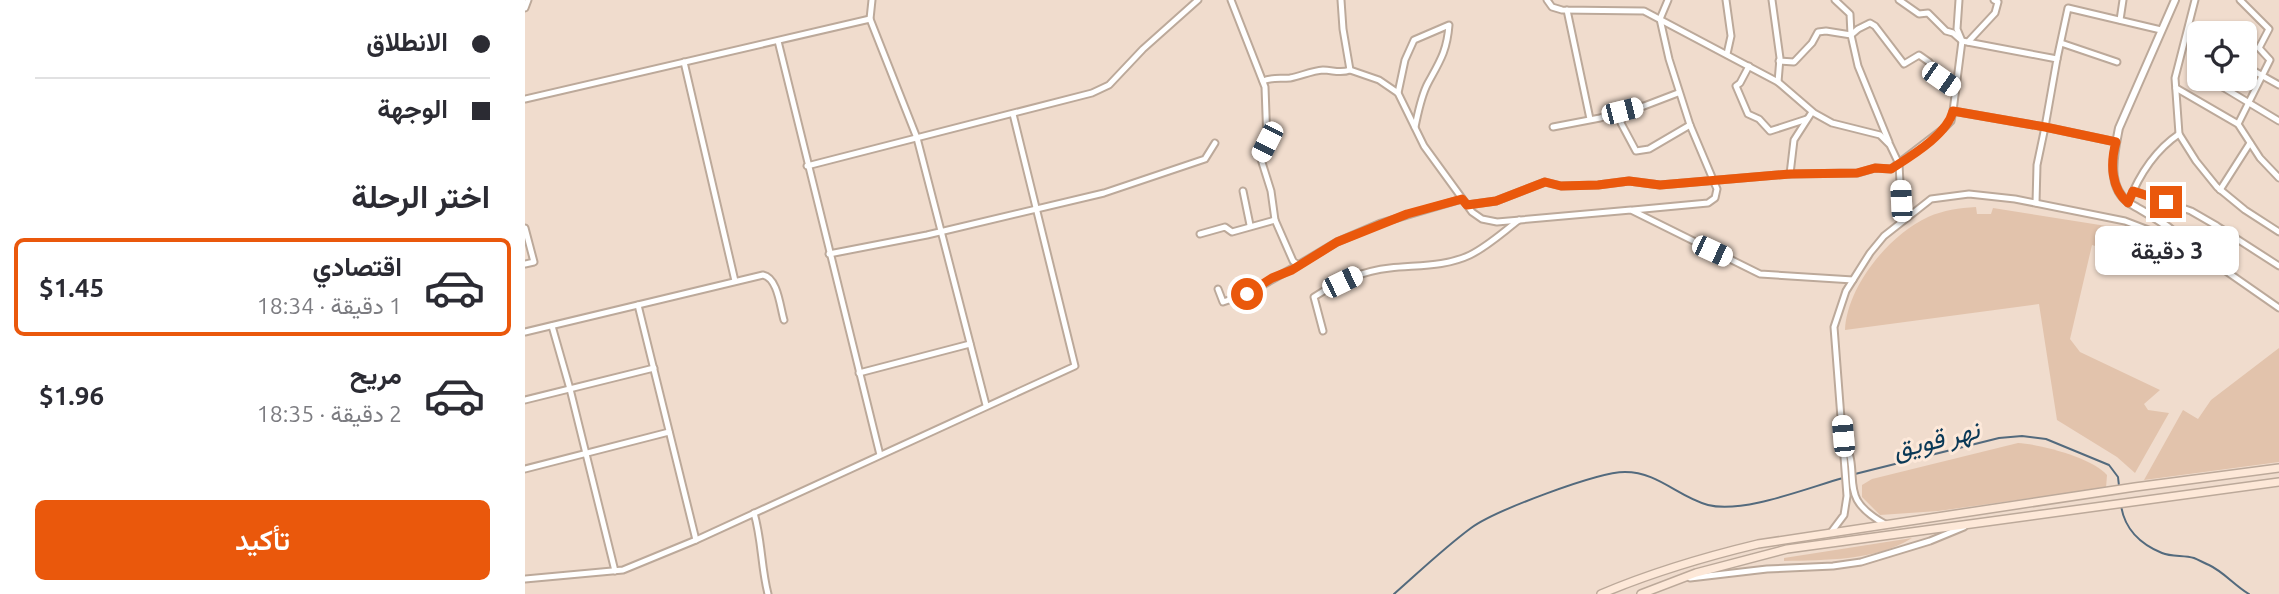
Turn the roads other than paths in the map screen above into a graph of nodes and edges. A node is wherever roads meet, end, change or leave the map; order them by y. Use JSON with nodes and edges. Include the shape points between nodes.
{"nodes":[{"id":1,"x":528,"y":0,"type":"edge"},
{"id":2,"x":871,"y":0,"type":"edge"},
{"id":3,"x":1198,"y":0,"type":"edge"},
{"id":4,"x":1231,"y":0,"type":"edge"},
{"id":5,"x":1341,"y":0,"type":"edge"},
{"id":6,"x":1546,"y":0,"type":"edge"},
{"id":7,"x":1668,"y":0,"type":"edge"},
{"id":8,"x":1726,"y":0,"type":"edge"},
{"id":9,"x":1772,"y":0,"type":"edge"},
{"id":10,"x":1835,"y":0,"type":"edge"},
{"id":11,"x":1899,"y":0,"type":"edge"},
{"id":12,"x":1959,"y":0,"type":"edge"},
{"id":13,"x":1994,"y":0,"type":"edge"},
{"id":14,"x":2069,"y":0,"type":"edge"},
{"id":15,"x":2123,"y":0,"type":"edge"},
{"id":16,"x":2175,"y":0,"type":"edge"},
{"id":17,"x":2195,"y":0,"type":"edge"},
{"id":18,"x":2240,"y":0,"type":"edge"},
{"id":19,"x":525,"y":8,"type":"edge"},
{"id":20,"x":2068,"y":8,"type":"junction"},
{"id":21,"x":1567,"y":10,"type":"junction"},
{"id":22,"x":870,"y":19,"type":"junction"},
{"id":23,"x":1660,"y":19,"type":"junction"},
{"id":24,"x":2120,"y":20,"type":"junction"},
{"id":25,"x":2161,"y":30,"type":"junction"},
{"id":26,"x":1851,"y":36,"type":"junction"},
{"id":27,"x":778,"y":41,"type":"junction"},
{"id":28,"x":1965,"y":42,"type":"junction"},
{"id":29,"x":2061,"y":43,"type":"junction"},
{"id":30,"x":1727,"y":54,"type":"junction"},
{"id":31,"x":2057,"y":59,"type":"junction"},
{"id":32,"x":2270,"y":60,"type":"junction"},
{"id":33,"x":1779,"y":61,"type":"junction"},
{"id":34,"x":684,"y":62,"type":"junction"},
{"id":35,"x":2117,"y":62,"type":"dead end"},
{"id":36,"x":2279,"y":65,"type":"edge"},
{"id":37,"x":1749,"y":66,"type":"junction"},
{"id":38,"x":1350,"y":70,"type":"junction"},
{"id":39,"x":2257,"y":72,"type":"edge"},
{"id":40,"x":2262,"y":75,"type":"junction"},
{"id":41,"x":1263,"y":81,"type":"junction"},
{"id":42,"x":1778,"y":82,"type":"junction"},
{"id":43,"x":2279,"y":85,"type":"edge"},
{"id":44,"x":1955,"y":88,"type":"junction"},
{"id":45,"x":2176,"y":88,"type":"junction"},
{"id":46,"x":2230,"y":91,"type":"edge"},
{"id":47,"x":1398,"y":93,"type":"junction"},
{"id":48,"x":1678,"y":93,"type":"junction"},
{"id":49,"x":525,"y":99,"type":"edge"},
{"id":50,"x":2248,"y":102,"type":"junction"},
{"id":51,"x":1622,"y":111,"type":"junction"},
{"id":52,"x":1953,"y":111,"type":"junction"},
{"id":53,"x":1812,"y":112,"type":"junction"},
{"id":54,"x":1013,"y":114,"type":"junction"},
{"id":55,"x":1808,"y":118,"type":"junction"},
{"id":56,"x":1590,"y":120,"type":"junction"},
{"id":57,"x":2279,"y":121,"type":"edge"},
{"id":58,"x":2238,"y":124,"type":"junction"},
{"id":59,"x":1690,"y":125,"type":"junction"},
{"id":60,"x":1415,"y":127,"type":"junction"},
{"id":61,"x":1553,"y":127,"type":"dead end"},
{"id":62,"x":2045,"y":127,"type":"junction"},
{"id":63,"x":2179,"y":134,"type":"junction"},
{"id":64,"x":917,"y":138,"type":"junction"},
{"id":65,"x":2116,"y":142,"type":"junction"},
{"id":66,"x":1215,"y":143,"type":"dead end"},
{"id":67,"x":2251,"y":143,"type":"junction"},
{"id":68,"x":1890,"y":145,"type":"junction"},
{"id":69,"x":1899,"y":163,"type":"junction"},
{"id":70,"x":807,"y":166,"type":"junction"},
{"id":71,"x":1790,"y":174,"type":"junction"},
{"id":72,"x":2279,"y":177,"type":"edge"},
{"id":73,"x":1715,"y":182,"type":"junction"},
{"id":74,"x":2220,"y":190,"type":"junction"},
{"id":75,"x":1243,"y":191,"type":"dead end"},
{"id":76,"x":2133,"y":191,"type":"junction"},
{"id":77,"x":1465,"y":202,"type":"junction"},
{"id":78,"x":2036,"y":203,"type":"junction"},
{"id":79,"x":2128,"y":203,"type":"junction"},
{"id":80,"x":1036,"y":209,"type":"junction"},
{"id":81,"x":1631,"y":210,"type":"junction"},
{"id":82,"x":1275,"y":220,"type":"junction"},
{"id":83,"x":1519,"y":220,"type":"junction"},
{"id":84,"x":1902,"y":221,"type":"junction"},
{"id":85,"x":1250,"y":225,"type":"junction"},
{"id":86,"x":525,"y":228,"type":"edge"},
{"id":87,"x":941,"y":232,"type":"junction"},
{"id":88,"x":2279,"y":232,"type":"edge"},
{"id":89,"x":1200,"y":233,"type":"dead end"},
{"id":90,"x":2190,"y":246,"type":"junction"},
{"id":91,"x":829,"y":254,"type":"junction"},
{"id":92,"x":525,"y":264,"type":"edge"},
{"id":93,"x":1298,"y":265,"type":"junction"},
{"id":94,"x":2279,"y":266,"type":"edge"},
{"id":95,"x":1853,"y":280,"type":"junction"},
{"id":96,"x":735,"y":281,"type":"junction"},
{"id":97,"x":1218,"y":289,"type":"dead end"},
{"id":98,"x":638,"y":305,"type":"junction"},
{"id":99,"x":2279,"y":308,"type":"edge"},
{"id":100,"x":784,"y":320,"type":"dead end"},
{"id":101,"x":552,"y":326,"type":"junction"},
{"id":102,"x":1323,"y":331,"type":"dead end"},
{"id":103,"x":525,"y":332,"type":"edge"},
{"id":104,"x":970,"y":344,"type":"junction"},
{"id":105,"x":654,"y":368,"type":"junction"},
{"id":106,"x":859,"y":373,"type":"junction"},
{"id":107,"x":570,"y":388,"type":"junction"},
{"id":108,"x":525,"y":400,"type":"edge"},
{"id":109,"x":986,"y":405,"type":"junction"},
{"id":110,"x":669,"y":432,"type":"junction"},
{"id":111,"x":585,"y":454,"type":"junction"},
{"id":112,"x":880,"y":455,"type":"junction"},
{"id":113,"x":2279,"y":468,"type":"edge"},
{"id":114,"x":525,"y":469,"type":"edge"},
{"id":115,"x":2279,"y":482,"type":"edge"},
{"id":116,"x":1850,"y":494,"type":"junction"},
{"id":117,"x":754,"y":513,"type":"junction"},
{"id":118,"x":1885,"y":524,"type":"junction"},
{"id":119,"x":1969,"y":524,"type":"junction"},
{"id":120,"x":1832,"y":531,"type":"junction"},
{"id":121,"x":696,"y":540,"type":"junction"},
{"id":122,"x":615,"y":571,"type":"junction"},
{"id":123,"x":525,"y":579,"type":"edge"},
{"id":124,"x":1680,"y":579,"type":"junction"},
{"id":125,"x":768,"y":594,"type":"edge"},
{"id":126,"x":1601,"y":594,"type":"edge"},
{"id":127,"x":1641,"y":594,"type":"edge"}],
"edges":[{"from":1,"to":19,"type":"street"},
{"from":2,"to":22,"type":"street"},
{"from":3,"to":54,"type":"street","via":[[1109,85]]},
{"from":4,"to":41,"type":"street"},
{"from":5,"to":38,"type":"street"},
{"from":6,"to":21,"type":"street","via":[[1552,7]]},
{"from":7,"to":23,"type":"street"},
{"from":8,"to":30,"type":"street","via":[[1731,36]]},
{"from":9,"to":33,"type":"street"},
{"from":10,"to":26,"type":"street","via":[[1850,14]]},
{"from":11,"to":28,"type":"street","via":[[1919,14],[1928,13]]},
{"from":12,"to":28,"type":"street","via":[[1957,29]]},
{"from":13,"to":28,"type":"street","via":[[1998,2],[1994,13]]},
{"from":14,"to":20,"type":"street"},
{"from":15,"to":24,"type":"street"},
{"from":16,"to":25,"type":"street"},
{"from":17,"to":45,"type":"street"},
{"from":18,"to":32,"type":"street","via":[[2269,29],[2259,48]]},
{"from":20,"to":24,"type":"street"},
{"from":20,"to":29,"type":"street"},
{"from":21,"to":23,"type":"street","via":[[1644,11]]},
{"from":21,"to":56,"type":"street"},
{"from":22,"to":27,"type":"street"},
{"from":22,"to":64,"type":"street"},
{"from":23,"to":30,"type":"street"},
{"from":23,"to":48,"type":"street"},
{"from":24,"to":25,"type":"street"},
{"from":25,"to":65,"type":"street"},
{"from":26,"to":33,"type":"street","via":[[1818,33],[1794,62]]},
{"from":26,"to":44,"type":"street","via":[[1870,23],[1904,64],[1919,55]]},
{"from":26,"to":68,"type":"street","via":[[1858,66]]},
{"from":27,"to":34,"type":"street"},
{"from":27,"to":70,"type":"street"},
{"from":28,"to":31,"type":"street"},
{"from":28,"to":44,"type":"street"},
{"from":29,"to":31,"type":"street"},
{"from":29,"to":35,"type":"street"},
{"from":30,"to":37,"type":"street"},
{"from":31,"to":62,"type":"street"},
{"from":32,"to":36,"type":"street"},
{"from":32,"to":40,"type":"street"},
{"from":33,"to":42,"type":"street"},
{"from":34,"to":49,"type":"street"},
{"from":34,"to":96,"type":"street"},
{"from":37,"to":42,"type":"street"},
{"from":37,"to":55,"type":"street","via":[[1736,86],[1748,114],[1770,131]]},
{"from":38,"to":41,"type":"street"},
{"from":38,"to":47,"type":"street","via":[[1379,80]]},
{"from":39,"to":40,"type":"street"},
{"from":40,"to":43,"type":"street"},
{"from":40,"to":50,"type":"street"},
{"from":41,"to":82,"type":"street","via":[[1267,142],[1261,156]]},
{"from":42,"to":53,"type":"street"},
{"from":44,"to":52,"type":"street"},
{"from":45,"to":58,"type":"street"},
{"from":45,"to":63,"type":"street"},
{"from":46,"to":50,"type":"street"},
{"from":47,"to":60,"type":"street"},
{"from":47,"to":60,"type":"street","via":[[1414,40],[1449,25],[1445,49],[1427,84]]},
{"from":48,"to":51,"type":"street"},
{"from":48,"to":59,"type":"street"},
{"from":50,"to":57,"type":"street"},
{"from":50,"to":58,"type":"street"},
{"from":51,"to":56,"type":"street"},
{"from":51,"to":59,"type":"street","via":[[1621,123],[1636,152]]},
{"from":52,"to":62,"type":"street"},
{"from":52,"to":69,"type":"street","via":[[1943,130]]},
{"from":53,"to":55,"type":"street"},
{"from":53,"to":68,"type":"street","via":[[1832,123],[1880,135]]},
{"from":54,"to":64,"type":"street"},
{"from":54,"to":80,"type":"street"},
{"from":55,"to":71,"type":"street","via":[[1794,140]]},
{"from":56,"to":61,"type":"street"},
{"from":58,"to":67,"type":"street"},
{"from":59,"to":73,"type":"street"},
{"from":60,"to":77,"type":"street"},
{"from":62,"to":65,"type":"street"},
{"from":62,"to":78,"type":"street"},
{"from":63,"to":74,"type":"street"},
{"from":63,"to":76,"type":"street","via":[[2151,159]]},
{"from":64,"to":70,"type":"street"},
{"from":64,"to":87,"type":"street"},
{"from":65,"to":79,"type":"street","via":[[2113,177]]},
{"from":66,"to":80,"type":"street","via":[[1205,159],[1104,193]]},
{"from":67,"to":72,"type":"street"},
{"from":67,"to":74,"type":"street"},
{"from":68,"to":69,"type":"street"},
{"from":69,"to":71,"type":"street","via":[[1891,169],[1857,173]]},
{"from":69,"to":84,"type":"street"},
{"from":70,"to":91,"type":"street"},
{"from":71,"to":73,"type":"street"},
{"from":73,"to":77,"type":"street","via":[[1573,186],[1545,182],[1496,201]]},
{"from":73,"to":81,"type":"street","via":[[1715,198],[1708,203]]},
{"from":74,"to":88,"type":"street"},
{"from":75,"to":85,"type":"street"},
{"from":76,"to":79,"type":"street"},
{"from":76,"to":94,"type":"street","via":[[2191,211]]},
{"from":77,"to":83,"type":"street","via":[[1482,219]]},
{"from":77,"to":93,"type":"street","via":[[1381,223]]},
{"from":78,"to":84,"type":"street","via":[[1969,194],[1931,200]]},
{"from":78,"to":90,"type":"street","via":[[2125,221]]},
{"from":79,"to":90,"type":"street","via":[[2164,223]]},
{"from":80,"to":87,"type":"street"},
{"from":80,"to":109,"type":"street","via":[[1075,366]]},
{"from":81,"to":83,"type":"street"},
{"from":81,"to":95,"type":"street","via":[[1760,274]]},
{"from":82,"to":85,"type":"street"},
{"from":82,"to":93,"type":"street"},
{"from":83,"to":102,"type":"street","via":[[1469,256],[1357,274],[1326,289],[1314,297]]},
{"from":84,"to":95,"type":"street","via":[[1884,236]]},
{"from":85,"to":89,"type":"street","via":[[1232,232],[1225,227]]},
{"from":86,"to":92,"type":"street","via":[[534,262]]},
{"from":87,"to":91,"type":"street"},
{"from":87,"to":104,"type":"street"},
{"from":90,"to":99,"type":"street"},
{"from":91,"to":106,"type":"street"},
{"from":93,"to":97,"type":"street","via":[[1223,302]]},
{"from":95,"to":116,"type":"street","via":[[1834,327]]},
{"from":96,"to":98,"type":"street"},
{"from":96,"to":100,"type":"street","via":[[769,276]]},
{"from":98,"to":101,"type":"street"},
{"from":98,"to":105,"type":"street"},
{"from":101,"to":103,"type":"street"},
{"from":101,"to":107,"type":"street"},
{"from":104,"to":106,"type":"street"},
{"from":104,"to":109,"type":"street"},
{"from":105,"to":107,"type":"street"},
{"from":105,"to":110,"type":"street"},
{"from":106,"to":112,"type":"street"},
{"from":107,"to":108,"type":"street"},
{"from":107,"to":111,"type":"street"},
{"from":109,"to":112,"type":"street"},
{"from":110,"to":111,"type":"street"},
{"from":110,"to":121,"type":"street"},
{"from":111,"to":114,"type":"street"},
{"from":111,"to":122,"type":"street"},
{"from":112,"to":117,"type":"street"},
{"from":113,"to":118,"type":"main road"},
{"from":115,"to":119,"type":"main road"},
{"from":116,"to":118,"type":"street","via":[[1868,515]]},
{"from":116,"to":120,"type":"street","via":[[1845,515]]},
{"from":117,"to":121,"type":"street"},
{"from":117,"to":125,"type":"street"},
{"from":118,"to":120,"type":"main road"},
{"from":119,"to":124,"type":"main road","via":[[1787,549]]},
{"from":119,"to":124,"type":"street","via":[[1861,562]]},
{"from":120,"to":126,"type":"main road","via":[[1701,558]]},
{"from":121,"to":122,"type":"street"},
{"from":122,"to":123,"type":"street"},
{"from":124,"to":127,"type":"main road"}]}
